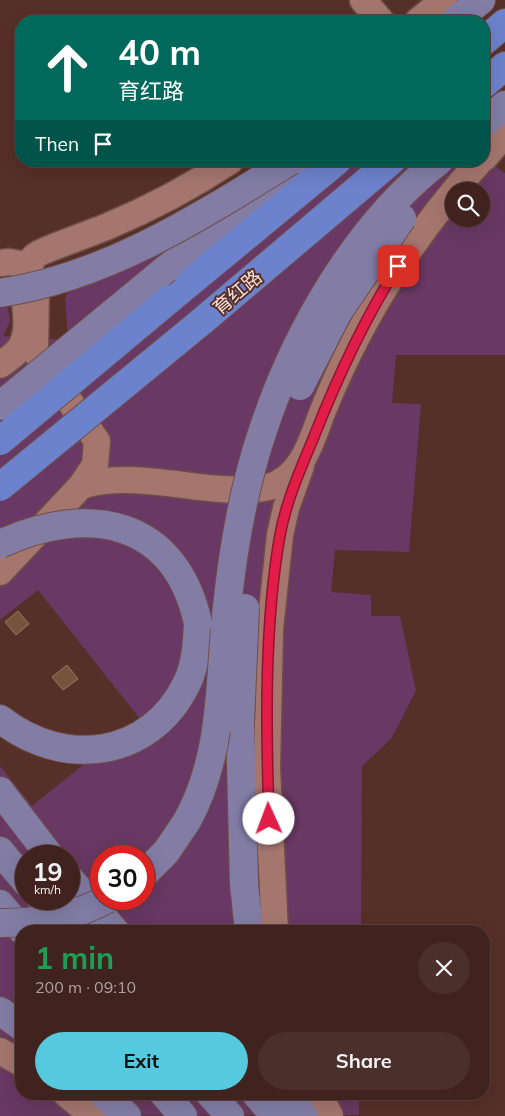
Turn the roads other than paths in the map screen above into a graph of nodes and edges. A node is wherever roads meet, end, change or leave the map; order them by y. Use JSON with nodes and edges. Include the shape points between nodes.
{"nodes":[{"id":1,"x":363,"y":0,"type":"edge"},
{"id":2,"x":444,"y":0,"type":"edge"},
{"id":3,"x":481,"y":0,"type":"edge"},
{"id":4,"x":376,"y":15,"type":"edge"},
{"id":5,"x":425,"y":15,"type":"edge"},
{"id":6,"x":462,"y":15,"type":"edge"},
{"id":7,"x":505,"y":23,"type":"edge"},
{"id":8,"x":490,"y":36,"type":"edge"},
{"id":9,"x":505,"y":66,"type":"edge"},
{"id":10,"x":490,"y":79,"type":"edge"},
{"id":11,"x":505,"y":105,"type":"edge"},
{"id":12,"x":490,"y":118,"type":"edge"},
{"id":13,"x":505,"y":134,"type":"edge"},
{"id":14,"x":490,"y":151,"type":"edge"},
{"id":15,"x":220,"y":167,"type":"edge"},
{"id":16,"x":280,"y":167,"type":"edge"},
{"id":17,"x":296,"y":167,"type":"edge"},
{"id":18,"x":331,"y":167,"type":"edge"},
{"id":19,"x":384,"y":167,"type":"edge"},
{"id":20,"x":432,"y":167,"type":"edge"},
{"id":21,"x":441,"y":167,"type":"edge"},
{"id":22,"x":475,"y":167,"type":"edge"},
{"id":23,"x":18,"y":262,"type":"edge"},
{"id":24,"x":0,"y":293,"type":"edge"},
{"id":25,"x":41,"y":360,"type":"junction"},
{"id":26,"x":5,"y":362,"type":"edge"},
{"id":27,"x":0,"y":406,"type":"edge"},
{"id":28,"x":97,"y":441,"type":"junction"},
{"id":29,"x":0,"y":442,"type":"edge"},
{"id":30,"x":303,"y":461,"type":"junction"},
{"id":31,"x":81,"y":486,"type":"junction"},
{"id":32,"x":0,"y":487,"type":"edge"},
{"id":33,"x":258,"y":488,"type":"junction"},
{"id":34,"x":282,"y":528,"type":"junction"},
{"id":35,"x":0,"y":544,"type":"edge"},
{"id":36,"x":0,"y":572,"type":"edge"},
{"id":37,"x":0,"y":718,"type":"edge"},
{"id":38,"x":0,"y":791,"type":"edge"},
{"id":39,"x":42,"y":845,"type":"edge"},
{"id":40,"x":0,"y":852,"type":"edge"},
{"id":41,"x":155,"y":863,"type":"edge"},
{"id":42,"x":15,"y":869,"type":"edge"},
{"id":43,"x":80,"y":891,"type":"edge"},
{"id":44,"x":0,"y":904,"type":"edge"},
{"id":45,"x":90,"y":906,"type":"edge"},
{"id":46,"x":51,"y":910,"type":"edge"},
{"id":47,"x":0,"y":922,"type":"edge"},
{"id":48,"x":18,"y":925,"type":"edge"},
{"id":49,"x":64,"y":925,"type":"edge"},
{"id":50,"x":110,"y":925,"type":"edge"},
{"id":51,"x":248,"y":925,"type":"edge"},
{"id":52,"x":275,"y":925,"type":"edge"},
{"id":53,"x":0,"y":1011,"type":"edge"},
{"id":54,"x":15,"y":1022,"type":"edge"},
{"id":55,"x":0,"y":1030,"type":"edge"},
{"id":56,"x":15,"y":1039,"type":"edge"},
{"id":57,"x":0,"y":1051,"type":"edge"},
{"id":58,"x":15,"y":1060,"type":"edge"},
{"id":59,"x":101,"y":1100,"type":"edge"},
{"id":60,"x":169,"y":1100,"type":"edge"},
{"id":61,"x":215,"y":1100,"type":"edge"},
{"id":62,"x":261,"y":1100,"type":"edge"},
{"id":63,"x":295,"y":1100,"type":"edge"},
{"id":64,"x":322,"y":1100,"type":"edge"},
{"id":65,"x":127,"y":1116,"type":"edge"},
{"id":66,"x":183,"y":1116,"type":"edge"},
{"id":67,"x":230,"y":1116,"type":"edge"},
{"id":68,"x":275,"y":1116,"type":"edge"},
{"id":69,"x":303,"y":1116,"type":"edge"},
{"id":70,"x":330,"y":1116,"type":"edge"}],
"edges":[{"from":1,"to":4,"type":"street"},
{"from":2,"to":5,"type":"street"},
{"from":3,"to":6,"type":"main road"},
{"from":7,"to":8,"type":"highway"},
{"from":9,"to":10,"type":"highway"},
{"from":11,"to":12,"type":"main road"},
{"from":13,"to":14,"type":"street"},
{"from":15,"to":23,"type":"street","via":[[145,210]]},
{"from":16,"to":24,"type":"main road","bridge":true,"via":[[140,249],[62,278]]},
{"from":17,"to":27,"type":"main road","bridge":true},
{"from":18,"to":29,"type":"highway","name":"育红路","bridge":true},
{"from":19,"to":32,"type":"highway","name":"育红路","bridge":true},
{"from":20,"to":41,"type":"main road","bridge":true,"via":[[411,185],[354,251],[317,309],[274,401],[254,460],[237,530],[216,735],[209,771],[200,798],[187,821]]},
{"from":21,"to":51,"type":"main road","bridge":true,"via":[[420,192],[338,312],[304,377],[275,444],[256,516],[246,581],[240,722],[244,884]]},
{"from":22,"to":30,"type":"street","via":[[416,238],[371,310],[331,391]]},
{"from":23,"to":25,"type":"street","via":[[35,279],[35,343]]},
{"from":23,"to":26,"type":"street","via":[[24,278],[25,335],[20,348]]},
{"from":25,"to":26,"type":"street","via":[[22,355]]},
{"from":25,"to":28,"type":"street"},
{"from":28,"to":31,"type":"street","via":[[95,465]]},
{"from":28,"to":33,"type":"street","via":[[123,466],[132,470],[221,478],[246,482]]},
{"from":30,"to":33,"type":"street","via":[[282,482]]},
{"from":30,"to":34,"type":"street"},
{"from":31,"to":33,"type":"street","via":[[118,479],[217,489]]},
{"from":31,"to":36,"type":"street"},
{"from":33,"to":34,"type":"street","via":[[270,497],[279,512]]},
{"from":34,"to":52,"type":"street","via":[[274,588],[268,698],[268,788]]},
{"from":35,"to":37,"type":"main road","bridge":true,"via":[[62,524],[84,522],[123,529],[151,544],[174,565],[194,604],[198,623],[194,663],[178,700],[154,726],[129,742],[90,750],[69,750],[28,737]]},
{"from":38,"to":39,"type":"main road"},
{"from":40,"to":42,"type":"main road"},
{"from":43,"to":50,"type":"main road"},
{"from":44,"to":48,"type":"main road"},
{"from":45,"to":47,"type":"main road","bridge":true,"via":[[68,915],[40,920]]},
{"from":46,"to":49,"type":"main road"},
{"from":53,"to":54,"type":"main road"},
{"from":55,"to":56,"type":"main road"},
{"from":57,"to":58,"type":"street"},
{"from":59,"to":65,"type":"main road"},
{"from":60,"to":66,"type":"main road"},
{"from":61,"to":67,"type":"main road"},
{"from":62,"to":68,"type":"main road"},
{"from":63,"to":69,"type":"main road"},
{"from":64,"to":70,"type":"street"}]}
